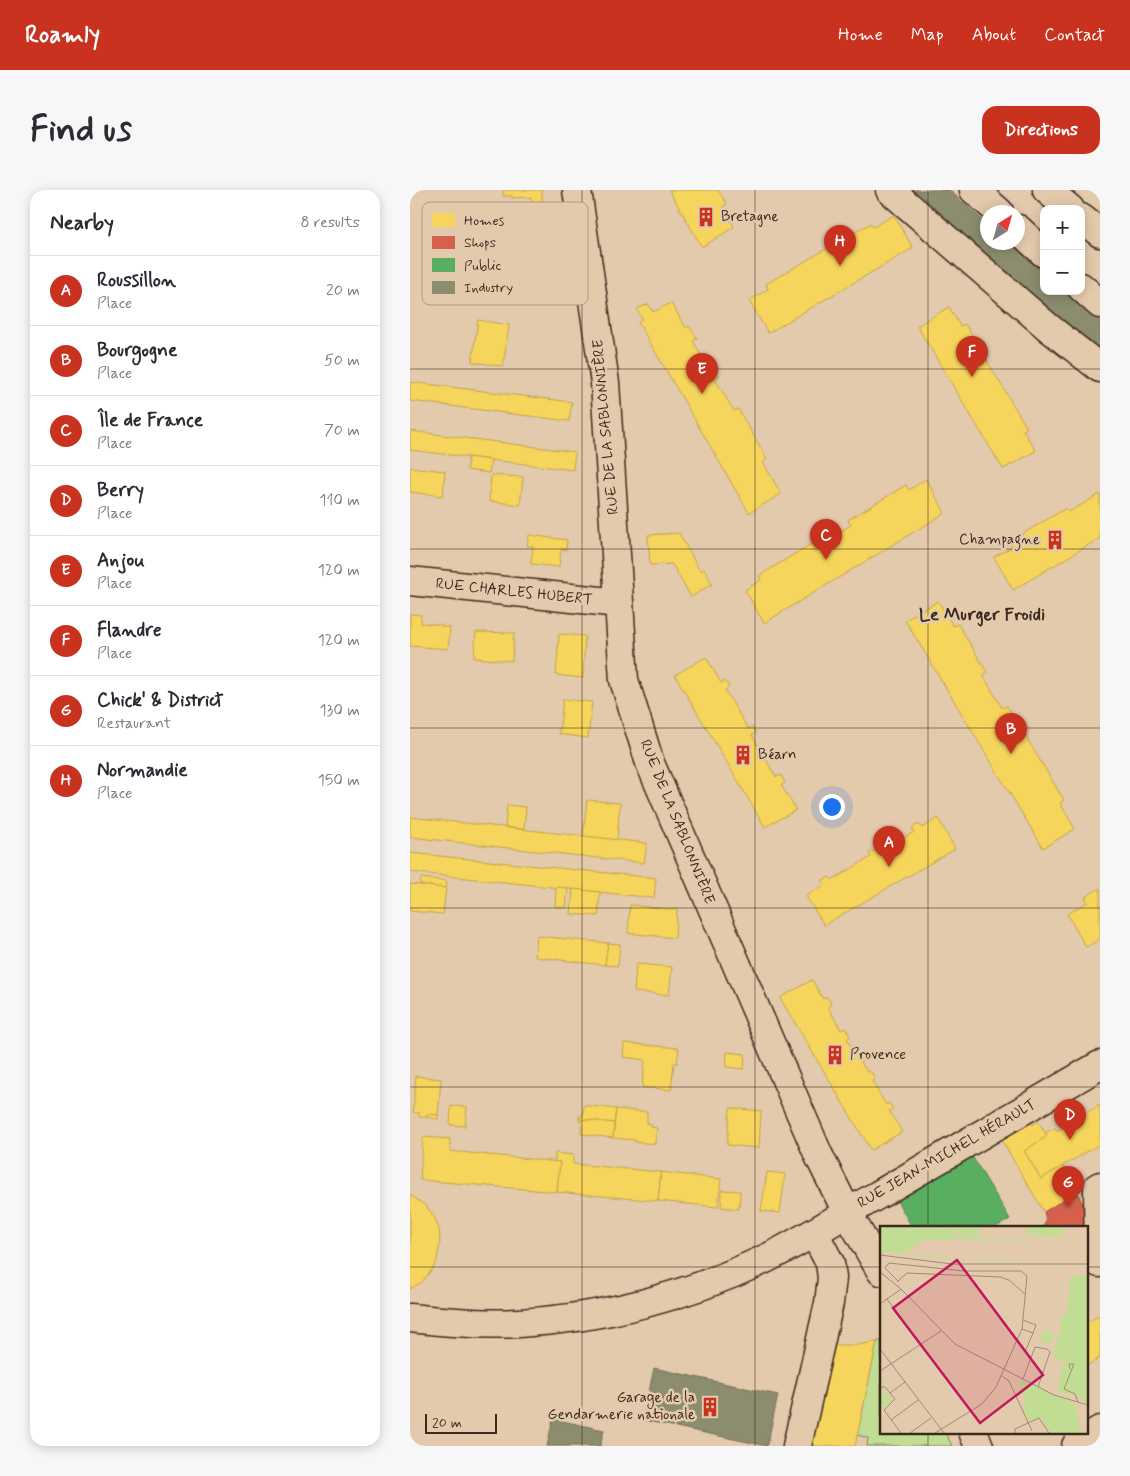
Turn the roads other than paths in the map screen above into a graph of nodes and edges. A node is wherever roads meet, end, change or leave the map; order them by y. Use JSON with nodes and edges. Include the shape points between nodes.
{"nodes":[{"id":1,"x":890,"y":190,"type":"edge"},
{"id":2,"x":974,"y":190,"type":"edge"},
{"id":3,"x":1047,"y":190,"type":"edge"},
{"id":4,"x":991,"y":205,"type":"edge"},
{"id":5,"x":1065,"y":205,"type":"edge"},
{"id":6,"x":1085,"y":221,"type":"edge"},
{"id":7,"x":1100,"y":233,"type":"edge"},
{"id":8,"x":1025,"y":235,"type":"edge"},
{"id":9,"x":1041,"y":250,"type":"edge"},
{"id":10,"x":588,"y":261,"type":"edge"},
{"id":11,"x":1085,"y":291,"type":"edge"},
{"id":12,"x":1100,"y":304,"type":"edge"},
{"id":13,"x":1100,"y":368,"type":"edge"},
{"id":14,"x":410,"y":581,"type":"edge"},
{"id":15,"x":619,"y":603,"type":"junction"},
{"id":16,"x":1100,"y":1065,"type":"edge"},
{"id":17,"x":1100,"y":1186,"type":"edge"},
{"id":18,"x":846,"y":1212,"type":"junction"},
{"id":19,"x":814,"y":1233,"type":"junction"},
{"id":20,"x":1095,"y":1265,"type":"edge"},
{"id":21,"x":880,"y":1269,"type":"edge"},
{"id":22,"x":410,"y":1318,"type":"edge"},
{"id":23,"x":1100,"y":1430,"type":"edge"},
{"id":24,"x":974,"y":1434,"type":"edge"},
{"id":25,"x":797,"y":1446,"type":"edge"},
{"id":26,"x":979,"y":1446,"type":"edge"},
{"id":27,"x":1076,"y":1446,"type":"edge"}],
"edges":[{"from":1,"to":13,"type":"street"},
{"from":2,"to":4,"type":"street"},
{"from":3,"to":5,"type":"street"},
{"from":6,"to":7,"type":"street"},
{"from":8,"to":9,"type":"street"},
{"from":10,"to":15,"type":"street","name":"RUE DE LA SABLONNIÈRE","via":[[605,383]]},
{"from":11,"to":12,"type":"street"},
{"from":14,"to":15,"type":"street","name":"RUE CHARLES HUBERT"},
{"from":15,"to":18,"type":"street","name":"RUE DE LA SABLONNIÈRE","via":[[624,680],[650,763]]},
{"from":16,"to":18,"type":"street","name":"RUE JEAN-MICHEL HÉRAULT"},
{"from":17,"to":20,"type":"street"},
{"from":18,"to":19,"type":"street","name":"RUE JEAN-MICHEL HÉRAULT"},
{"from":18,"to":21,"type":"street","name":"RUE DE LA SABLONNIÈRE"},
{"from":19,"to":22,"type":"street","name":"RUE JEAN-MICHEL HÉRAULT","via":[[711,1282],[628,1307],[518,1323],[460,1323]]},
{"from":19,"to":25,"type":"street","via":[[830,1263],[832,1278]]},
{"from":23,"to":27,"type":"street"},
{"from":24,"to":26,"type":"street"}]}
